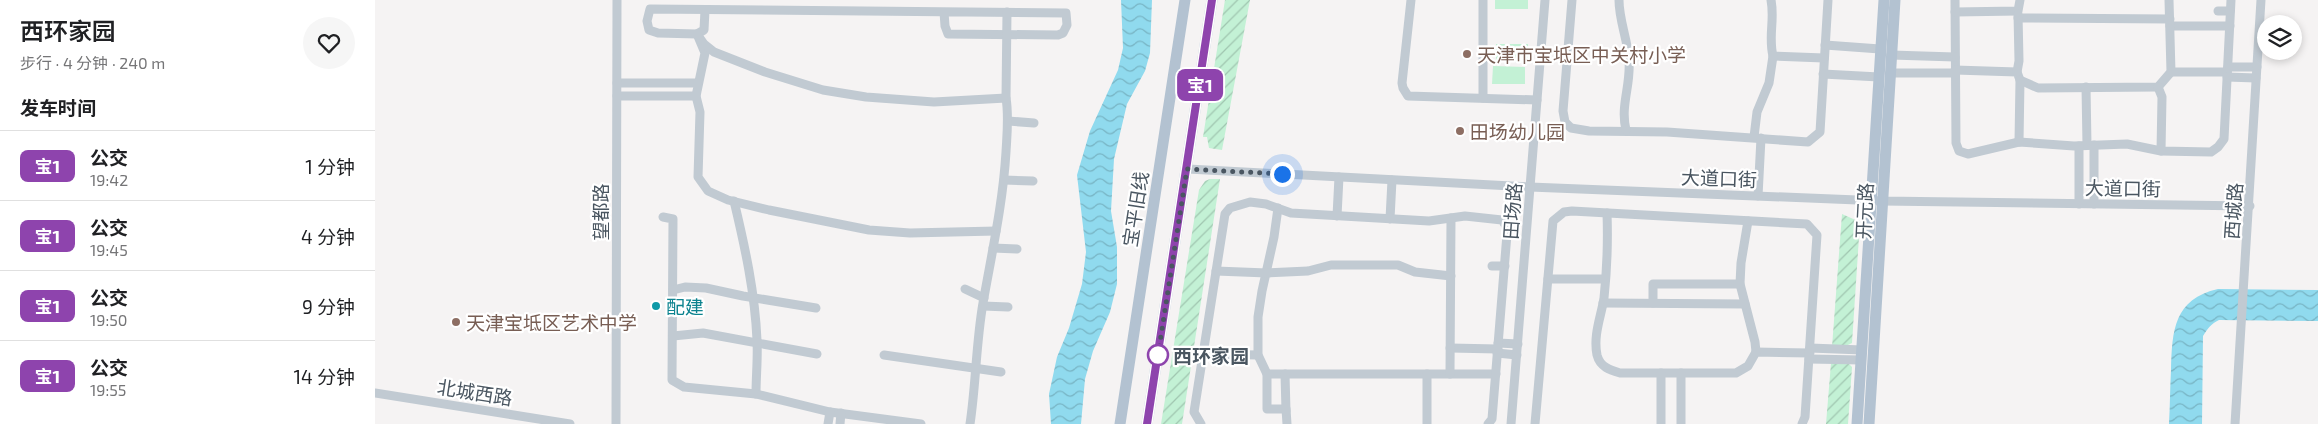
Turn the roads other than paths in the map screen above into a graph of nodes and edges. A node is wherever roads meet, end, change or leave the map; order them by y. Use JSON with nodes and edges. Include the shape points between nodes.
{"nodes":[{"id":1,"x":617,"y":0,"type":"edge"},
{"id":2,"x":1185,"y":0,"type":"edge"},
{"id":3,"x":1212,"y":0,"type":"edge"},
{"id":4,"x":1411,"y":0,"type":"edge"},
{"id":5,"x":1483,"y":0,"type":"edge"},
{"id":6,"x":1545,"y":0,"type":"edge"},
{"id":7,"x":1572,"y":0,"type":"edge"},
{"id":8,"x":1619,"y":0,"type":"edge"},
{"id":9,"x":1771,"y":0,"type":"edge"},
{"id":10,"x":1827,"y":0,"type":"edge"},
{"id":11,"x":1883,"y":0,"type":"edge"},
{"id":12,"x":1895,"y":0,"type":"edge"},
{"id":13,"x":1955,"y":0,"type":"edge"},
{"id":14,"x":2020,"y":0,"type":"edge"},
{"id":15,"x":2169,"y":0,"type":"edge"},
{"id":16,"x":2231,"y":0,"type":"edge"},
{"id":17,"x":2261,"y":0,"type":"edge"},
{"id":18,"x":705,"y":10,"type":"junction"},
{"id":19,"x":2230,"y":10,"type":"junction"},
{"id":20,"x":2219,"y":11,"type":"dead end"},
{"id":21,"x":944,"y":12,"type":"junction"},
{"id":22,"x":1007,"y":12,"type":"junction"},
{"id":23,"x":1955,"y":12,"type":"junction"},
{"id":24,"x":2018,"y":15,"type":"junction"},
{"id":25,"x":2170,"y":23,"type":"junction"},
{"id":26,"x":2230,"y":26,"type":"junction"},
{"id":27,"x":697,"y":34,"type":"junction"},
{"id":28,"x":1007,"y":34,"type":"junction"},
{"id":29,"x":1825,"y":45,"type":"junction"},
{"id":30,"x":1880,"y":49,"type":"junction"},
{"id":31,"x":1773,"y":56,"type":"junction"},
{"id":32,"x":1891,"y":56,"type":"junction"},
{"id":33,"x":1955,"y":56,"type":"junction"},
{"id":34,"x":1824,"y":58,"type":"junction"},
{"id":35,"x":2257,"y":67,"type":"junction"},
{"id":36,"x":1955,"y":72,"type":"junction"},
{"id":37,"x":2171,"y":72,"type":"junction"},
{"id":38,"x":2227,"y":72,"type":"junction"},
{"id":39,"x":1823,"y":74,"type":"junction"},
{"id":40,"x":1884,"y":75,"type":"junction"},
{"id":41,"x":2018,"y":76,"type":"junction"},
{"id":42,"x":2256,"y":78,"type":"junction"},
{"id":43,"x":617,"y":83,"type":"junction"},
{"id":44,"x":697,"y":83,"type":"junction"},
{"id":45,"x":2086,"y":87,"type":"junction"},
{"id":46,"x":2158,"y":87,"type":"junction"},
{"id":47,"x":617,"y":96,"type":"junction"},
{"id":48,"x":696,"y":96,"type":"junction"},
{"id":49,"x":1006,"y":98,"type":"junction"},
{"id":50,"x":1483,"y":98,"type":"junction"},
{"id":51,"x":1537,"y":100,"type":"junction"},
{"id":52,"x":1008,"y":121,"type":"junction"},
{"id":53,"x":1034,"y":123,"type":"dead end"},
{"id":54,"x":1626,"y":130,"type":"junction"},
{"id":55,"x":1757,"y":138,"type":"junction"},
{"id":56,"x":2019,"y":142,"type":"junction"},
{"id":57,"x":2087,"y":145,"type":"junction"},
{"id":58,"x":2161,"y":151,"type":"junction"},
{"id":59,"x":1187,"y":169,"type":"junction"},
{"id":60,"x":1339,"y":177,"type":"junction"},
{"id":61,"x":1004,"y":180,"type":"junction"},
{"id":62,"x":1393,"y":180,"type":"junction"},
{"id":63,"x":1033,"y":181,"type":"dead end"},
{"id":64,"x":1530,"y":187,"type":"junction"},
{"id":65,"x":1757,"y":196,"type":"junction"},
{"id":66,"x":734,"y":201,"type":"junction"},
{"id":67,"x":1876,"y":201,"type":"junction"},
{"id":68,"x":2079,"y":204,"type":"junction"},
{"id":69,"x":2094,"y":204,"type":"junction"},
{"id":70,"x":2250,"y":206,"type":"junction"},
{"id":71,"x":1278,"y":208,"type":"junction"},
{"id":72,"x":1607,"y":213,"type":"junction"},
{"id":73,"x":1337,"y":216,"type":"junction"},
{"id":74,"x":663,"y":217,"type":"dead end"},
{"id":75,"x":1451,"y":218,"type":"junction"},
{"id":76,"x":1389,"y":219,"type":"junction"},
{"id":77,"x":1748,"y":220,"type":"junction"},
{"id":78,"x":996,"y":232,"type":"junction"},
{"id":79,"x":993,"y":248,"type":"junction"},
{"id":80,"x":1017,"y":249,"type":"dead end"},
{"id":81,"x":1492,"y":266,"type":"dead end"},
{"id":82,"x":1505,"y":266,"type":"junction"},
{"id":83,"x":1216,"y":271,"type":"junction"},
{"id":84,"x":1267,"y":273,"type":"junction"},
{"id":85,"x":1451,"y":276,"type":"junction"},
{"id":86,"x":1548,"y":279,"type":"junction"},
{"id":87,"x":1605,"y":279,"type":"junction"},
{"id":88,"x":1740,"y":284,"type":"junction"},
{"id":89,"x":965,"y":289,"type":"dead end"},
{"id":90,"x":673,"y":290,"type":"junction"},
{"id":91,"x":753,"y":298,"type":"junction"},
{"id":92,"x":984,"y":302,"type":"junction"},
{"id":93,"x":1603,"y":303,"type":"junction"},
{"id":94,"x":1653,"y":303,"type":"junction"},
{"id":95,"x":1745,"y":304,"type":"junction"},
{"id":96,"x":1008,"y":307,"type":"dead end"},
{"id":97,"x":816,"y":308,"type":"dead end"},
{"id":98,"x":673,"y":336,"type":"junction"},
{"id":99,"x":757,"y":344,"type":"junction"},
{"id":100,"x":1518,"y":344,"type":"junction"},
{"id":101,"x":1450,"y":348,"type":"junction"},
{"id":102,"x":1498,"y":348,"type":"junction"},
{"id":103,"x":1756,"y":352,"type":"junction"},
{"id":104,"x":1810,"y":353,"type":"junction"},
{"id":105,"x":817,"y":354,"type":"dead end"},
{"id":106,"x":1203,"y":354,"type":"junction"},
{"id":107,"x":884,"y":355,"type":"dead end"},
{"id":108,"x":1517,"y":355,"type":"junction"},
{"id":109,"x":1862,"y":355,"type":"junction"},
{"id":110,"x":1258,"y":356,"type":"junction"},
{"id":111,"x":975,"y":369,"type":"junction"},
{"id":112,"x":1001,"y":372,"type":"dead end"},
{"id":113,"x":1661,"y":373,"type":"junction"},
{"id":114,"x":1681,"y":373,"type":"junction"},
{"id":115,"x":1267,"y":374,"type":"junction"},
{"id":116,"x":1285,"y":374,"type":"junction"},
{"id":117,"x":1427,"y":374,"type":"junction"},
{"id":118,"x":1450,"y":374,"type":"junction"},
{"id":119,"x":1495,"y":374,"type":"junction"},
{"id":120,"x":375,"y":393,"type":"edge"},
{"id":121,"x":755,"y":394,"type":"junction"},
{"id":122,"x":1286,"y":411,"type":"junction"},
{"id":123,"x":830,"y":412,"type":"junction"},
{"id":124,"x":841,"y":413,"type":"junction"},
{"id":125,"x":570,"y":424,"type":"edge"},
{"id":126,"x":616,"y":424,"type":"edge"},
{"id":127,"x":828,"y":424,"type":"edge"},
{"id":128,"x":840,"y":424,"type":"edge"},
{"id":129,"x":921,"y":424,"type":"edge"},
{"id":130,"x":970,"y":424,"type":"edge"},
{"id":131,"x":1120,"y":424,"type":"edge"},
{"id":132,"x":1147,"y":424,"type":"edge"},
{"id":133,"x":1201,"y":424,"type":"edge"},
{"id":134,"x":1287,"y":424,"type":"edge"},
{"id":135,"x":1427,"y":424,"type":"edge"},
{"id":136,"x":1488,"y":424,"type":"edge"},
{"id":137,"x":1511,"y":424,"type":"edge"},
{"id":138,"x":1535,"y":424,"type":"edge"},
{"id":139,"x":1661,"y":424,"type":"edge"},
{"id":140,"x":1681,"y":424,"type":"edge"},
{"id":141,"x":1802,"y":424,"type":"edge"},
{"id":142,"x":1857,"y":424,"type":"edge"},
{"id":143,"x":1869,"y":424,"type":"edge"},
{"id":144,"x":2235,"y":424,"type":"edge"}],
"edges":[{"from":1,"to":43,"type":"street","name":"望都路"},
{"from":2,"to":131,"type":"main road","name":"宝平旧线"},
{"from":3,"to":59,"type":"main road"},
{"from":4,"to":50,"type":"street","via":[[1402,83],[1408,96]]},
{"from":5,"to":50,"type":"street"},
{"from":6,"to":51,"type":"street","name":"田场路"},
{"from":7,"to":54,"type":"street","via":[[1563,110],[1565,122],[1571,128],[1589,131]]},
{"from":8,"to":54,"type":"street","via":[[1629,61],[1623,112]]},
{"from":9,"to":31,"type":"street","via":[[1769,41]]},
{"from":10,"to":29,"type":"street"},
{"from":11,"to":30,"type":"main road","name":"开元路"},
{"from":12,"to":32,"type":"main road","name":"开元路"},
{"from":13,"to":23,"type":"street"},
{"from":14,"to":24,"type":"street"},
{"from":15,"to":25,"type":"street"},
{"from":16,"to":19,"type":"street"},
{"from":17,"to":35,"type":"street","name":"西城路"},
{"from":18,"to":21,"type":"street"},
{"from":18,"to":27,"type":"street","via":[[704,30]]},
{"from":18,"to":27,"type":"street","via":[[650,9],[647,16],[649,30]]},
{"from":19,"to":20,"type":"street"},
{"from":19,"to":26,"type":"street"},
{"from":21,"to":22,"type":"street"},
{"from":21,"to":28,"type":"street","via":[[948,34]]},
{"from":22,"to":28,"type":"street"},
{"from":22,"to":28,"type":"street","via":[[1066,13],[1068,18],[1063,33],[1059,35]]},
{"from":23,"to":24,"type":"street"},
{"from":23,"to":33,"type":"street"},
{"from":24,"to":25,"type":"street"},
{"from":24,"to":41,"type":"street"},
{"from":25,"to":26,"type":"street"},
{"from":25,"to":37,"type":"street"},
{"from":26,"to":38,"type":"street"},
{"from":27,"to":44,"type":"street","via":[[705,53]]},
{"from":27,"to":49,"type":"street","via":[[714,52],[823,90],[934,102]]},
{"from":28,"to":49,"type":"street"},
{"from":29,"to":30,"type":"street"},
{"from":29,"to":34,"type":"street"},
{"from":30,"to":40,"type":"main road","name":"开元路"},
{"from":31,"to":34,"type":"street"},
{"from":31,"to":55,"type":"street","via":[[1769,83],[1757,112]]},
{"from":32,"to":33,"type":"street"},
{"from":32,"to":40,"type":"main road","name":"开元路"},
{"from":33,"to":36,"type":"street"},
{"from":34,"to":39,"type":"street"},
{"from":35,"to":38,"type":"street"},
{"from":35,"to":42,"type":"street","name":"西城路"},
{"from":36,"to":40,"type":"street"},
{"from":36,"to":41,"type":"street"},
{"from":36,"to":56,"type":"street","via":[[1960,128],[1956,143],[1959,151],[1968,154]]},
{"from":37,"to":38,"type":"street"},
{"from":37,"to":46,"type":"street"},
{"from":38,"to":42,"type":"street"},
{"from":38,"to":58,"type":"street","via":[[2224,139],[2218,148],[2211,152]]},
{"from":39,"to":40,"type":"street"},
{"from":39,"to":55,"type":"street","via":[[1820,132],[1815,138],[1808,142]]},
{"from":40,"to":67,"type":"main road","name":"开元路"},
{"from":41,"to":45,"type":"street","via":[[2038,88]]},
{"from":41,"to":56,"type":"street"},
{"from":42,"to":70,"type":"street","name":"西城路"},
{"from":43,"to":44,"type":"street"},
{"from":43,"to":47,"type":"street","name":"望都路"},
{"from":44,"to":48,"type":"street"},
{"from":45,"to":46,"type":"street"},
{"from":45,"to":57,"type":"street"},
{"from":46,"to":58,"type":"street","via":[[2162,98]]},
{"from":47,"to":48,"type":"street"},
{"from":47,"to":126,"type":"street","name":"望都路"},
{"from":48,"to":66,"type":"street","via":[[700,112],[699,177],[708,191]]},
{"from":49,"to":52,"type":"street"},
{"from":50,"to":51,"type":"street"},
{"from":51,"to":64,"type":"street","name":"田场路"},
{"from":52,"to":53,"type":"street"},
{"from":52,"to":61,"type":"street"},
{"from":54,"to":55,"type":"street"},
{"from":55,"to":65,"type":"street"},
{"from":56,"to":57,"type":"street"},
{"from":57,"to":58,"type":"street","via":[[2127,144]]},
{"from":57,"to":68,"type":"street"},
{"from":57,"to":69,"type":"street"},
{"from":59,"to":60,"type":"street","name":"大道口街"},
{"from":59,"to":132,"type":"main road"},
{"from":60,"to":62,"type":"street","name":"大道口街"},
{"from":60,"to":73,"type":"street"},
{"from":61,"to":63,"type":"street"},
{"from":61,"to":78,"type":"street"},
{"from":62,"to":64,"type":"street","name":"大道口街"},
{"from":62,"to":76,"type":"street"},
{"from":64,"to":65,"type":"street","name":"大道口街"},
{"from":64,"to":100,"type":"street","name":"田场路"},
{"from":65,"to":67,"type":"street","name":"大道口街"},
{"from":66,"to":78,"type":"street","via":[[869,230]]},
{"from":66,"to":91,"type":"street","via":[[747,253]]},
{"from":67,"to":68,"type":"street","name":"大道口街"},
{"from":67,"to":109,"type":"main road","name":"开元路"},
{"from":67,"to":143,"type":"main road","name":"开元路"},
{"from":68,"to":69,"type":"street","name":"大道口街"},
{"from":69,"to":70,"type":"street","name":"大道口街"},
{"from":70,"to":144,"type":"street","name":"西城路"},
{"from":71,"to":73,"type":"street","via":[[1291,213]]},
{"from":71,"to":83,"type":"street","via":[[1250,202],[1230,208],[1225,214]]},
{"from":71,"to":84,"type":"street"},
{"from":72,"to":77,"type":"street"},
{"from":72,"to":86,"type":"street","via":[[1572,211],[1557,216],[1553,221]]},
{"from":72,"to":87,"type":"street"},
{"from":73,"to":76,"type":"street"},
{"from":74,"to":90,"type":"street","via":[[673,219]]},
{"from":75,"to":76,"type":"street","via":[[1429,221]]},
{"from":75,"to":82,"type":"street","via":[[1465,216],[1502,220],[1507,234]]},
{"from":75,"to":85,"type":"street"},
{"from":77,"to":88,"type":"street"},
{"from":77,"to":104,"type":"street","via":[[1807,224],[1817,235]]},
{"from":78,"to":79,"type":"street"},
{"from":79,"to":80,"type":"street"},
{"from":79,"to":92,"type":"street"},
{"from":81,"to":82,"type":"street"},
{"from":82,"to":102,"type":"street"},
{"from":83,"to":84,"type":"street"},
{"from":83,"to":106,"type":"street"},
{"from":84,"to":85,"type":"street","via":[[1308,271],[1331,265],[1399,265],[1415,272]]},
{"from":84,"to":110,"type":"street","via":[[1258,317]]},
{"from":85,"to":101,"type":"street"},
{"from":86,"to":87,"type":"street"},
{"from":86,"to":138,"type":"street"},
{"from":87,"to":93,"type":"street"},
{"from":88,"to":94,"type":"street","via":[[1653,284]]},
{"from":88,"to":95,"type":"street"},
{"from":89,"to":92,"type":"street"},
{"from":90,"to":91,"type":"street","via":[[706,288]]},
{"from":90,"to":98,"type":"street"},
{"from":91,"to":97,"type":"street"},
{"from":91,"to":99,"type":"street"},
{"from":92,"to":96,"type":"street"},
{"from":92,"to":111,"type":"street"},
{"from":93,"to":94,"type":"street"},
{"from":93,"to":113,"type":"street","via":[[1597,327],[1597,355],[1604,367],[1620,373]]},
{"from":94,"to":95,"type":"street"},
{"from":95,"to":103,"type":"street"},
{"from":98,"to":99,"type":"street","via":[[703,333]]},
{"from":98,"to":121,"type":"street","via":[[673,380],[684,386]]},
{"from":99,"to":105,"type":"street"},
{"from":99,"to":121,"type":"street"},
{"from":100,"to":102,"type":"street"},
{"from":100,"to":108,"type":"street","name":"田场路"},
{"from":101,"to":102,"type":"street"},
{"from":101,"to":118,"type":"street"},
{"from":102,"to":108,"type":"street"},
{"from":102,"to":119,"type":"street"},
{"from":103,"to":104,"type":"street"},
{"from":103,"to":114,"type":"street","via":[[1748,366],[1736,373]]},
{"from":104,"to":109,"type":"street"},
{"from":104,"to":141,"type":"street"},
{"from":106,"to":110,"type":"street"},
{"from":106,"to":133,"type":"street","via":[[1194,412]]},
{"from":107,"to":111,"type":"street"},
{"from":108,"to":137,"type":"street","name":"田场路"},
{"from":109,"to":142,"type":"main road","name":"开元路"},
{"from":110,"to":115,"type":"street"},
{"from":111,"to":112,"type":"street"},
{"from":111,"to":130,"type":"street"},
{"from":113,"to":114,"type":"street"},
{"from":113,"to":139,"type":"street"},
{"from":114,"to":140,"type":"street"},
{"from":115,"to":116,"type":"street"},
{"from":115,"to":122,"type":"street","via":[[1267,409]]},
{"from":116,"to":117,"type":"street"},
{"from":116,"to":122,"type":"street"},
{"from":117,"to":118,"type":"street"},
{"from":117,"to":135,"type":"street"},
{"from":118,"to":119,"type":"street"},
{"from":119,"to":136,"type":"street","via":[[1492,419]]},
{"from":120,"to":125,"type":"street","name":"北城西路"},
{"from":121,"to":123,"type":"street"},
{"from":122,"to":134,"type":"street"},
{"from":123,"to":124,"type":"street"},
{"from":123,"to":127,"type":"street"},
{"from":124,"to":128,"type":"street"},
{"from":124,"to":129,"type":"street"}]}
